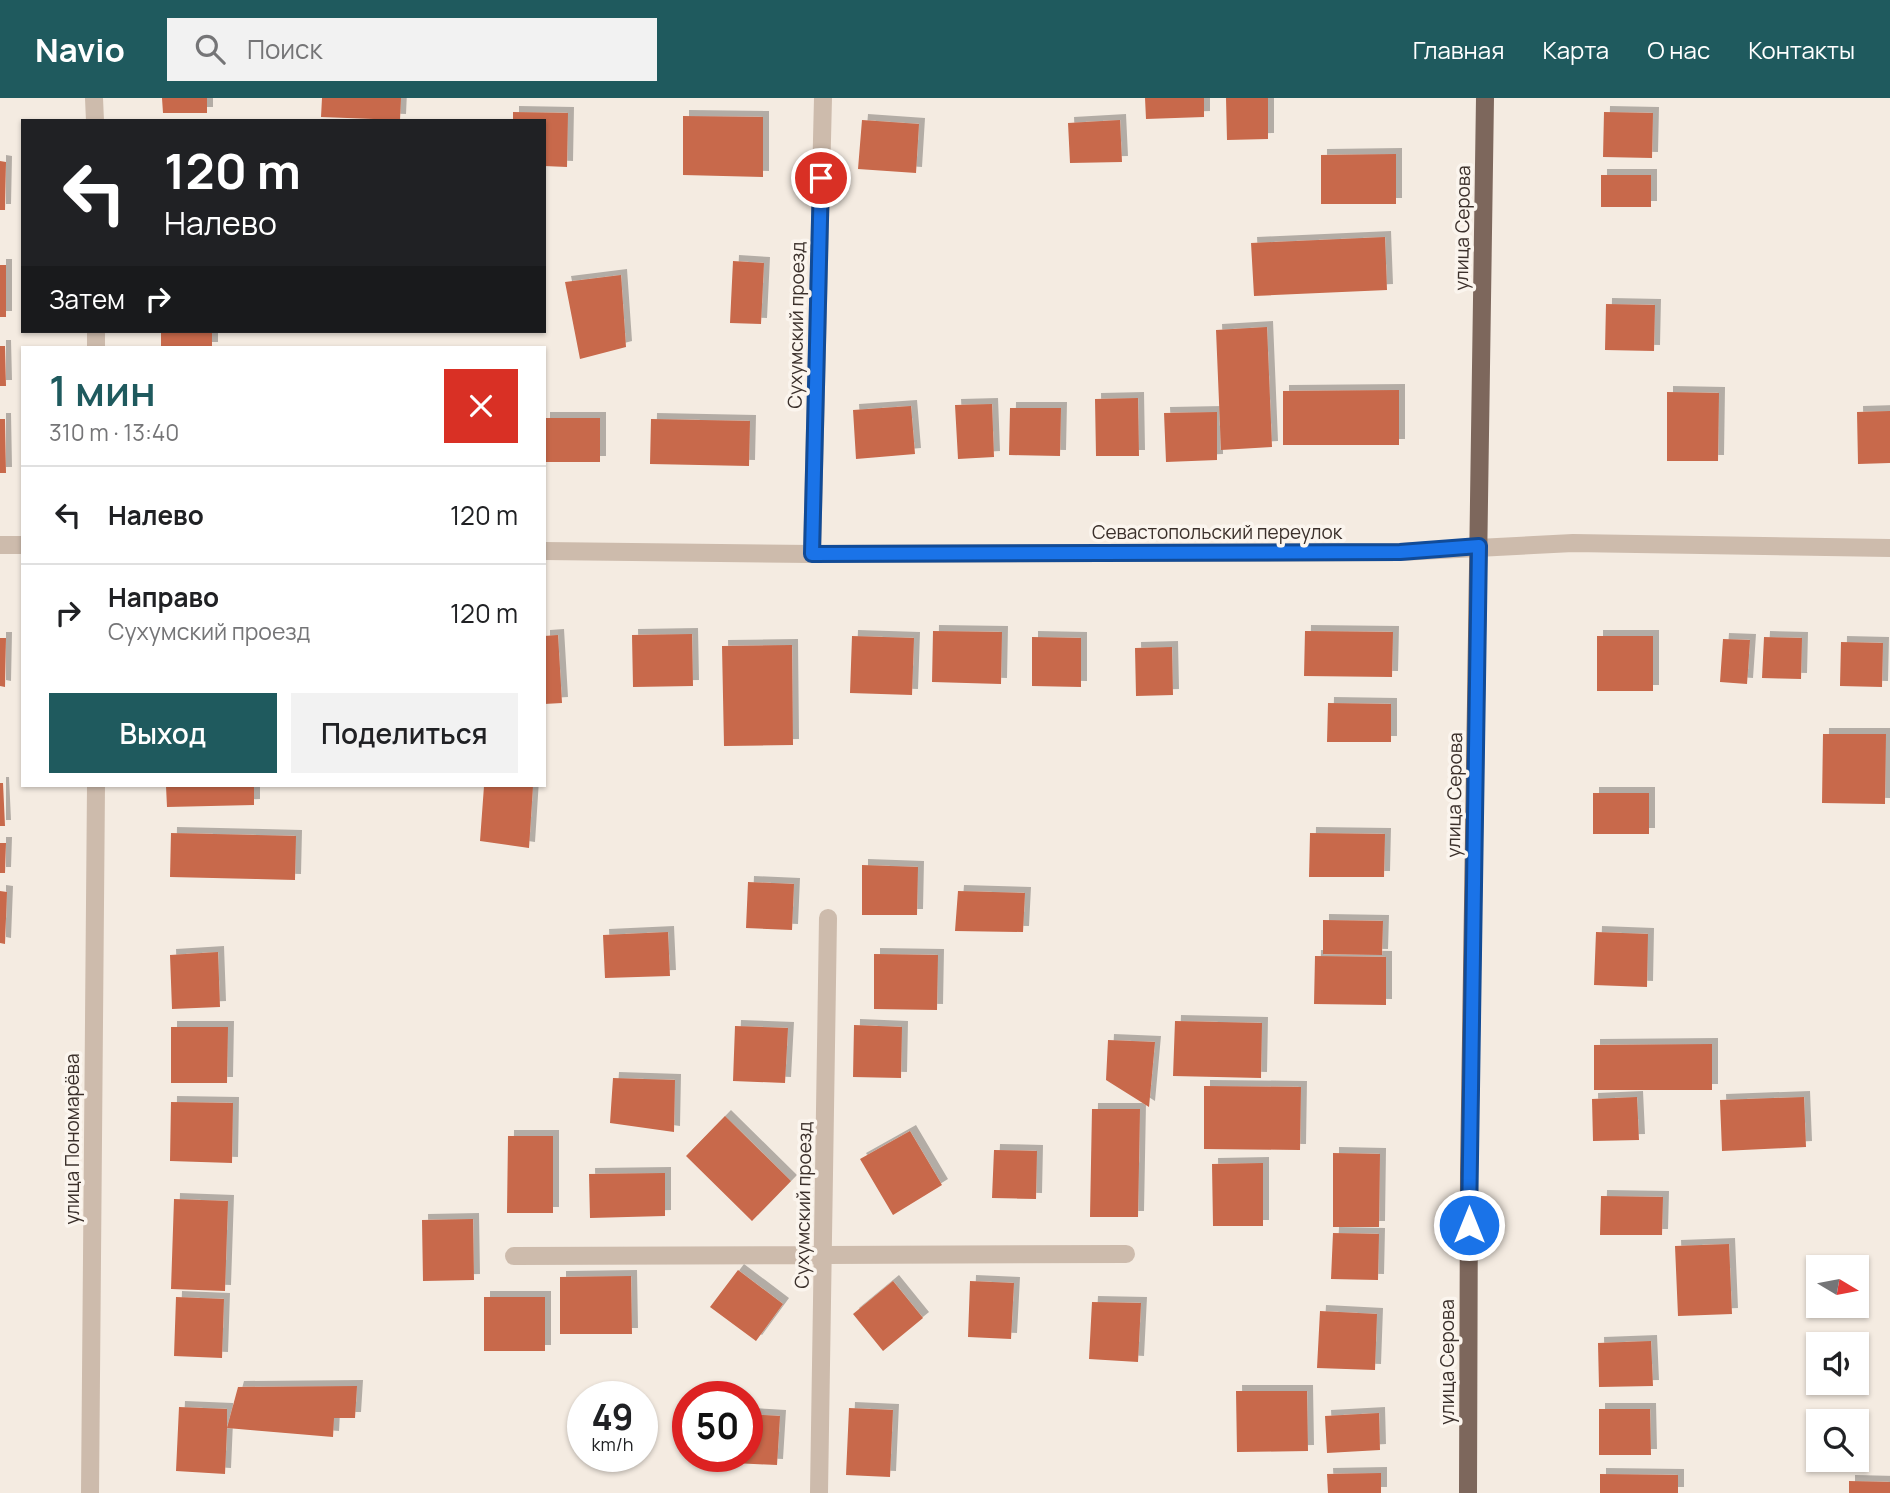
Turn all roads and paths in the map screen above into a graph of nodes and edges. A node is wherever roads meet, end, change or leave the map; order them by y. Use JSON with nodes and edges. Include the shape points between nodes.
{"nodes":[{"id":1,"x":94,"y":98,"type":"edge"},
{"id":2,"x":823,"y":98,"type":"edge"},
{"id":3,"x":1485,"y":98,"type":"edge"},
{"id":4,"x":95,"y":119,"type":"edge"},
{"id":5,"x":0,"y":545,"type":"edge"},
{"id":6,"x":21,"y":545,"type":"edge"},
{"id":7,"x":1479,"y":546,"type":"junction"},
{"id":8,"x":1890,"y":548,"type":"edge"},
{"id":9,"x":546,"y":551,"type":"edge"},
{"id":10,"x":812,"y":554,"type":"junction"},
{"id":11,"x":96,"y":787,"type":"edge"},
{"id":12,"x":828,"y":918,"type":"dead end"},
{"id":13,"x":1126,"y":1254,"type":"dead end"},
{"id":14,"x":823,"y":1255,"type":"junction"},
{"id":15,"x":514,"y":1256,"type":"dead end"},
{"id":16,"x":90,"y":1493,"type":"edge"},
{"id":17,"x":819,"y":1493,"type":"edge"},
{"id":18,"x":1468,"y":1493,"type":"edge"}],
"edges":[{"from":1,"to":4,"type":"street"},
{"from":2,"to":10,"type":"street","name":"Сухумский проезд"},
{"from":3,"to":7,"type":"main road","name":"улица Серова"},
{"from":5,"to":6,"type":"street"},
{"from":7,"to":8,"type":"street","name":"Севастопольский переулок","via":[[1573,542]]},
{"from":7,"to":10,"type":"street","name":"Севастопольский переулок","via":[[1400,552]]},
{"from":7,"to":18,"type":"main road","name":"улица Серова"},
{"from":9,"to":10,"type":"street","name":"Севастопольский переулок"},
{"from":11,"to":16,"type":"street","name":"улица Пономарёва"},
{"from":12,"to":14,"type":"street","name":"Сухумский проезд"},
{"from":13,"to":14,"type":"street"},
{"from":14,"to":15,"type":"street"},
{"from":14,"to":17,"type":"street","name":"Сухумский проезд"}]}
